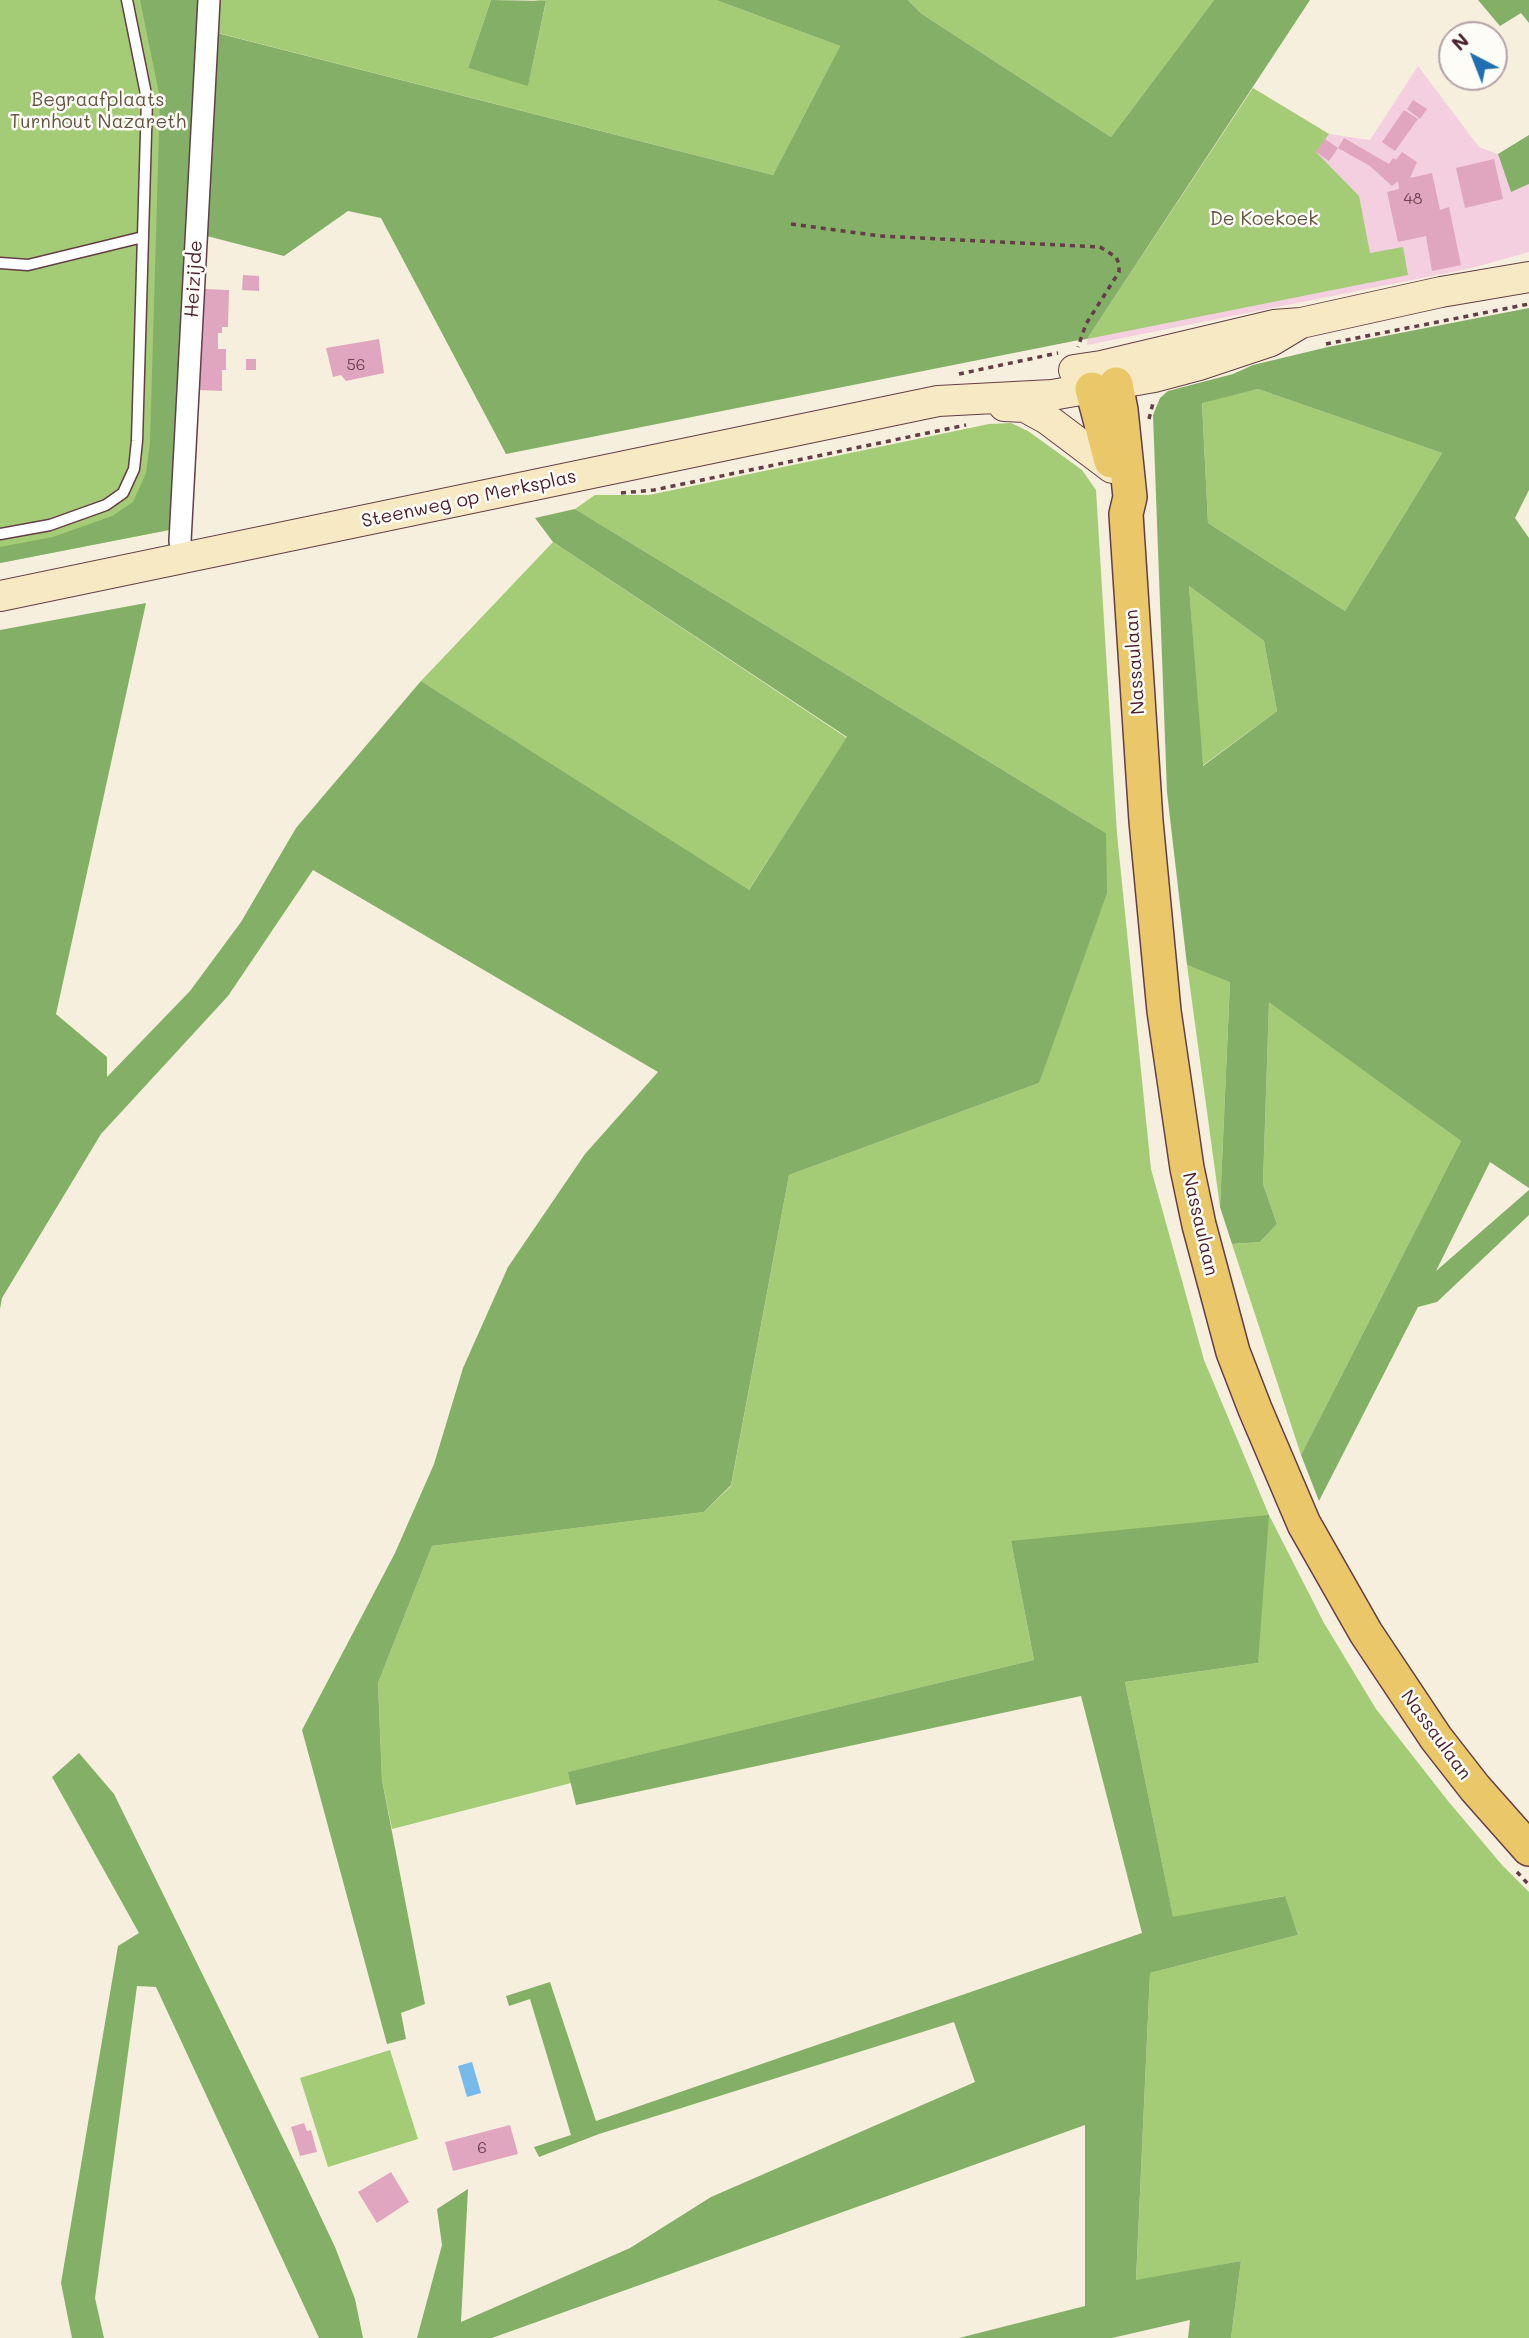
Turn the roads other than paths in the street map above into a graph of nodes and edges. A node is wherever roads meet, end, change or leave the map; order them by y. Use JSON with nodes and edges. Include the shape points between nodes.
{"nodes":[{"id":1,"x":127,"y":0,"type":"edge"},
{"id":2,"x":209,"y":0,"type":"edge"},
{"id":3,"x":143,"y":237,"type":"junction"},
{"id":4,"x":0,"y":263,"type":"edge"},
{"id":5,"x":1529,"y":276,"type":"edge"},
{"id":6,"x":1301,"y":323,"type":"junction"},
{"id":7,"x":1098,"y":377,"type":"junction"},
{"id":8,"x":1155,"y":387,"type":"junction"},
{"id":9,"x":924,"y":404,"type":"junction"},
{"id":10,"x":1136,"y":422,"type":"junction"},
{"id":11,"x":1112,"y":468,"type":"junction"},
{"id":12,"x":1126,"y":514,"type":"junction"},
{"id":13,"x":0,"y":534,"type":"edge"},
{"id":14,"x":183,"y":558,"type":"junction"},
{"id":15,"x":0,"y":596,"type":"edge"},
{"id":16,"x":1521,"y":1858,"type":"edge"}],
"edges":[{"from":1,"to":3,"type":"lane","via":[[147,99]]},
{"from":2,"to":14,"type":"street","name":"Heizijde","via":[[180,541]]},
{"from":3,"to":4,"type":"lane","via":[[28,265]]},
{"from":3,"to":13,"type":"lane","via":[[137,441],[134,469],[123,493],[106,505],[50,525]]},
{"from":5,"to":6,"type":"main road"},
{"from":6,"to":7,"type":"main road","via":[[1273,325]]},
{"from":6,"to":8,"type":"main road","via":[[1271,341],[1199,365]]},
{"from":7,"to":8,"type":"main road"},
{"from":7,"to":9,"type":"main road","via":[[1052,395]]},
{"from":7,"to":10,"type":"main road","name":"Nassaulaan"},
{"from":7,"to":11,"type":"main road","name":"Nassaulaan"},
{"from":8,"to":10,"type":"main road","via":[[1136,401]]},
{"from":9,"to":11,"type":"main road","via":[[962,409],[1025,407]]},
{"from":9,"to":14,"type":"main road","name":"Steenweg op Merksplas"},
{"from":10,"to":12,"type":"main road","name":"Nassaulaan"},
{"from":11,"to":12,"type":"main road","name":"Nassaulaan"},
{"from":12,"to":16,"type":"main road","name":"Nassaulaan","via":[[1148,848],[1165,1023],[1197,1213],[1233,1352],[1304,1524],[1366,1633]]},
{"from":14,"to":15,"type":"main road","name":"Steenweg op Merksplas"}]}
